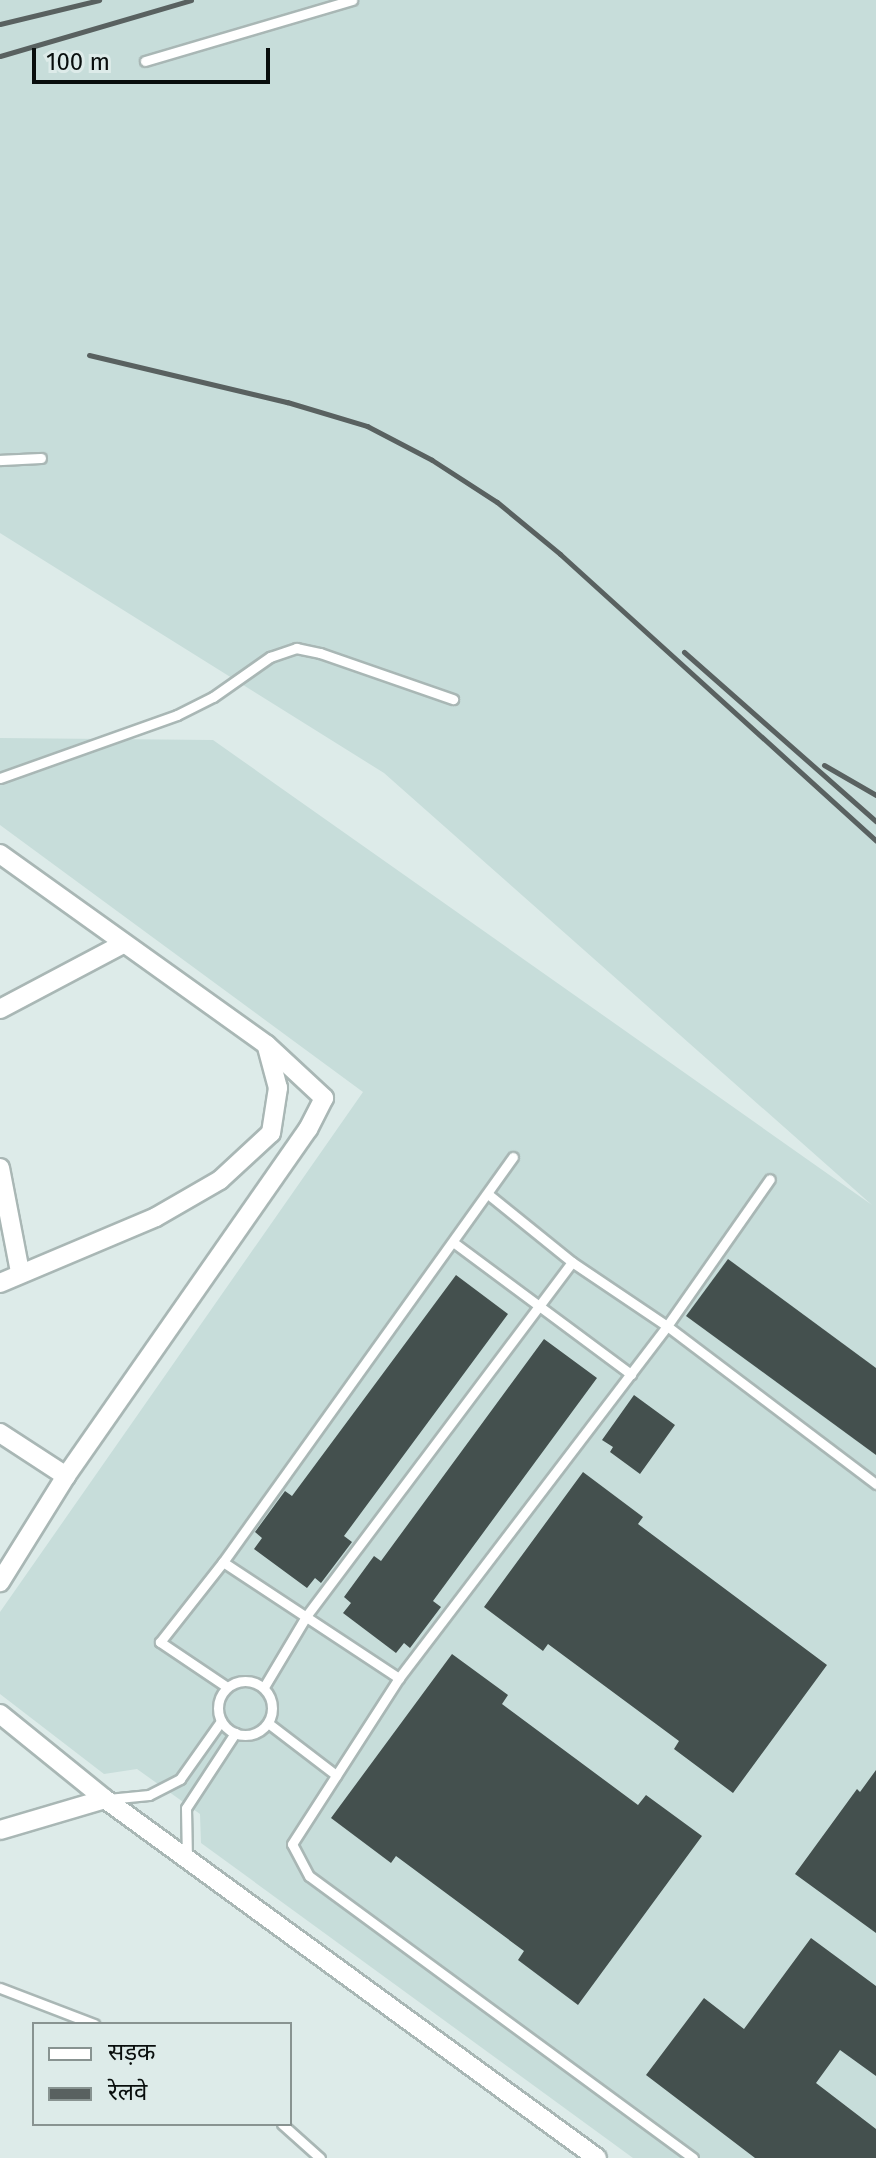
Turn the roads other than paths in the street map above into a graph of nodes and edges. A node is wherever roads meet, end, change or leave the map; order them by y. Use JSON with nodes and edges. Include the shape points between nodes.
{"nodes":[{"id":1,"x":352,"y":0,"type":"edge"},
{"id":2,"x":145,"y":61,"type":"dead end"},
{"id":3,"x":41,"y":458,"type":"dead end"},
{"id":4,"x":0,"y":460,"type":"edge"},
{"id":5,"x":453,"y":699,"type":"dead end"},
{"id":6,"x":0,"y":778,"type":"edge"},
{"id":7,"x":0,"y":854,"type":"edge"},
{"id":8,"x":123,"y":944,"type":"junction"},
{"id":9,"x":0,"y":1009,"type":"edge"},
{"id":10,"x":267,"y":1045,"type":"junction"},
{"id":11,"x":513,"y":1157,"type":"dead end"},
{"id":12,"x":0,"y":1168,"type":"edge"},
{"id":13,"x":770,"y":1179,"type":"dead end"},
{"id":14,"x":488,"y":1194,"type":"junction"},
{"id":15,"x":453,"y":1242,"type":"junction"},
{"id":16,"x":572,"y":1262,"type":"junction"},
{"id":17,"x":20,"y":1272,"type":"junction"},
{"id":18,"x":0,"y":1283,"type":"edge"},
{"id":19,"x":539,"y":1307,"type":"junction"},
{"id":20,"x":667,"y":1326,"type":"junction"},
{"id":21,"x":631,"y":1374,"type":"junction"},
{"id":22,"x":0,"y":1433,"type":"edge"},
{"id":23,"x":66,"y":1476,"type":"junction"},
{"id":24,"x":876,"y":1484,"type":"edge"},
{"id":25,"x":223,"y":1562,"type":"junction"},
{"id":26,"x":0,"y":1582,"type":"edge"},
{"id":27,"x":307,"y":1615,"type":"junction"},
{"id":28,"x":399,"y":1678,"type":"junction"},
{"id":29,"x":227,"y":1687,"type":"junction"},
{"id":30,"x":264,"y":1687,"type":"junction"},
{"id":31,"x":0,"y":1714,"type":"edge"},
{"id":32,"x":221,"y":1721,"type":"junction"},
{"id":33,"x":268,"y":1723,"type":"junction"},
{"id":34,"x":235,"y":1733,"type":"junction"},
{"id":35,"x":336,"y":1775,"type":"junction"},
{"id":36,"x":105,"y":1799,"type":"junction"},
{"id":37,"x":0,"y":1830,"type":"edge"},
{"id":38,"x":187,"y":1860,"type":"junction"},
{"id":39,"x":0,"y":1988,"type":"edge"},
{"id":40,"x":89,"y":2022,"type":"edge"},
{"id":41,"x":284,"y":2126,"type":"edge"},
{"id":42,"x":320,"y":2158,"type":"edge"},
{"id":43,"x":597,"y":2158,"type":"edge"},
{"id":44,"x":693,"y":2158,"type":"edge"}],
"edges":[{"from":1,"to":2,"type":"lane"},
{"from":3,"to":4,"type":"lane"},
{"from":5,"to":6,"type":"lane","via":[[296,648],[270,657],[177,715]]},
{"from":7,"to":8,"type":"street"},
{"from":8,"to":9,"type":"street"},
{"from":8,"to":10,"type":"street"},
{"from":10,"to":17,"type":"street","via":[[278,1088],[271,1133],[220,1180],[156,1217]]},
{"from":10,"to":23,"type":"street","via":[[324,1098],[308,1129]]},
{"from":11,"to":14,"type":"lane"},
{"from":12,"to":17,"type":"street"},
{"from":13,"to":20,"type":"lane"},
{"from":14,"to":15,"type":"lane"},
{"from":14,"to":16,"type":"lane"},
{"from":15,"to":19,"type":"lane"},
{"from":15,"to":25,"type":"lane"},
{"from":16,"to":19,"type":"lane"},
{"from":16,"to":20,"type":"lane"},
{"from":17,"to":18,"type":"street"},
{"from":19,"to":21,"type":"lane"},
{"from":19,"to":27,"type":"lane"},
{"from":20,"to":21,"type":"lane"},
{"from":20,"to":24,"type":"lane"},
{"from":21,"to":28,"type":"lane"},
{"from":22,"to":23,"type":"street"},
{"from":23,"to":26,"type":"street"},
{"from":25,"to":27,"type":"lane"},
{"from":25,"to":29,"type":"lane","via":[[160,1642]]},
{"from":27,"to":28,"type":"lane"},
{"from":27,"to":30,"type":"lane"},
{"from":28,"to":35,"type":"lane"},
{"from":29,"to":30,"type":"lane","via":[[245,1680]]},
{"from":29,"to":32,"type":"lane","via":[[218,1703]]},
{"from":30,"to":33,"type":"lane","via":[[273,1704]]},
{"from":31,"to":36,"type":"street"},
{"from":32,"to":34,"type":"lane"},
{"from":32,"to":36,"type":"lane","via":[[180,1779],[149,1795]]},
{"from":33,"to":34,"type":"lane","via":[[253,1734]]},
{"from":33,"to":35,"type":"lane"},
{"from":34,"to":38,"type":"lane","via":[[186,1808]]},
{"from":35,"to":44,"type":"lane","via":[[292,1844],[309,1876]]},
{"from":36,"to":37,"type":"street"},
{"from":36,"to":38,"type":"street"},
{"from":38,"to":43,"type":"street"},
{"from":39,"to":40,"type":"lane"},
{"from":41,"to":42,"type":"lane"}]}
